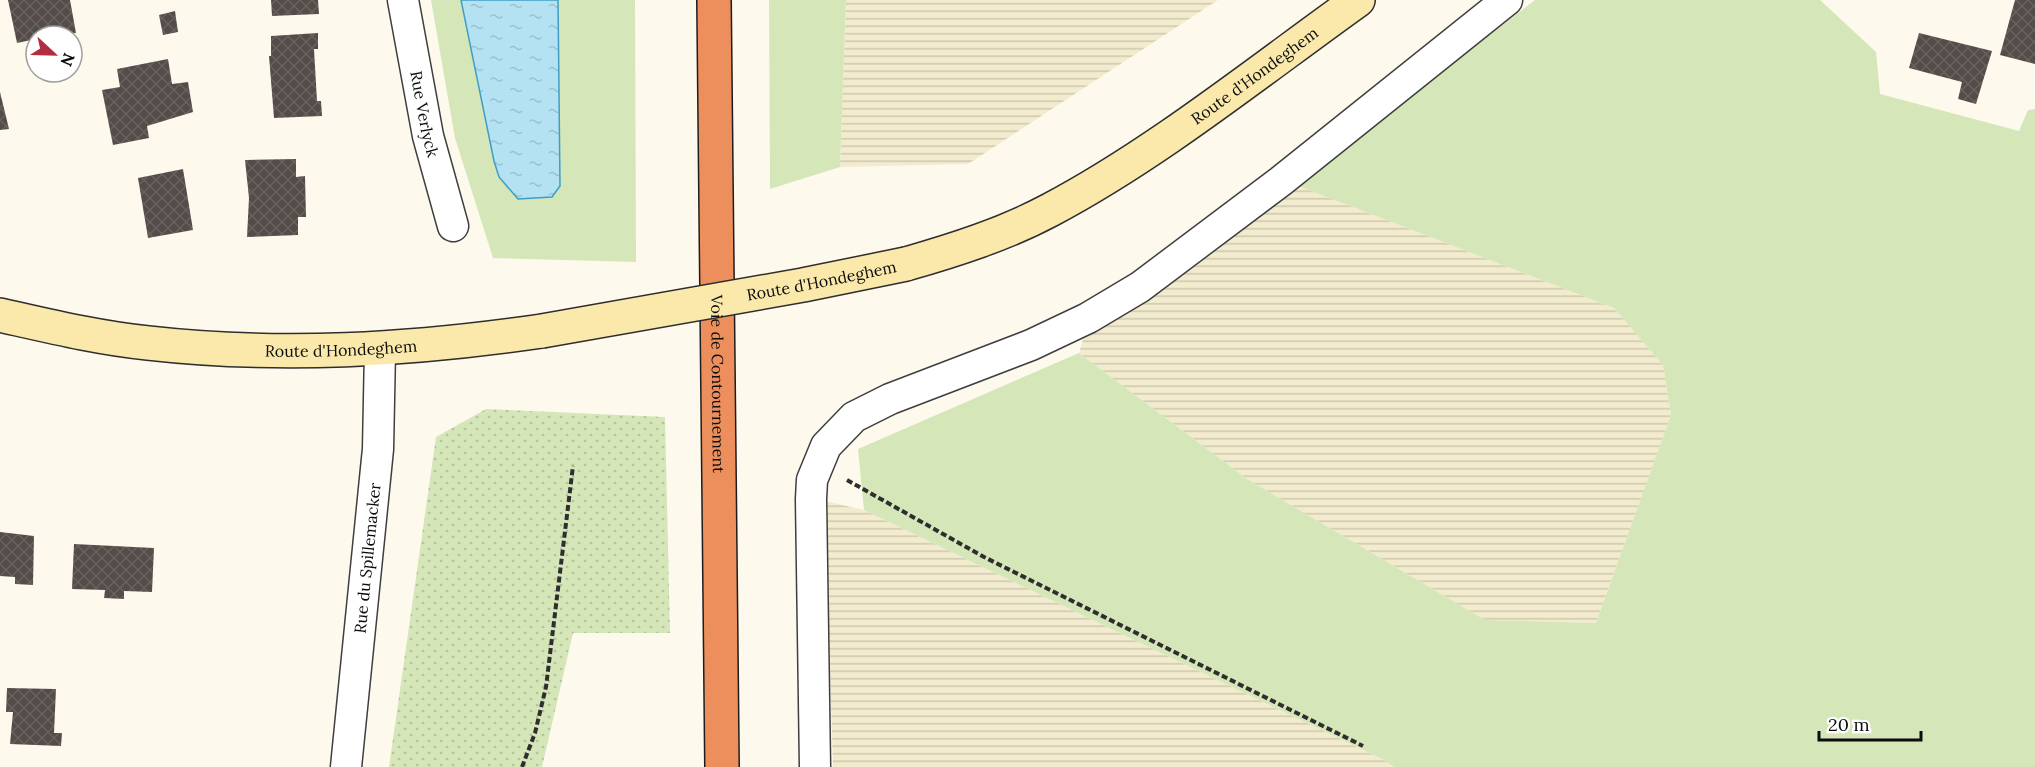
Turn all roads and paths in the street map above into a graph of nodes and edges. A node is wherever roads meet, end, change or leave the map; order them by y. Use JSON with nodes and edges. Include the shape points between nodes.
{"nodes":[{"id":1,"x":403,"y":0,"type":"edge"},
{"id":2,"x":714,"y":0,"type":"edge"},
{"id":3,"x":1358,"y":0,"type":"edge"},
{"id":4,"x":1507,"y":0,"type":"edge"},
{"id":5,"x":453,"y":226,"type":"dead end"},
{"id":6,"x":0,"y":315,"type":"edge"},
{"id":7,"x":380,"y":350,"type":"junction"},
{"id":8,"x":817,"y":464,"type":"junction"},
{"id":9,"x":573,"y":466,"type":"dead end"},
{"id":10,"x":1363,"y":746,"type":"dead end"},
{"id":11,"x":346,"y":767,"type":"edge"},
{"id":12,"x":522,"y":767,"type":"edge"},
{"id":13,"x":722,"y":767,"type":"edge"},
{"id":14,"x":815,"y":767,"type":"edge"}],
"edges":[{"from":1,"to":5,"type":"street","name":"Rue Verlyck","via":[[428,136]]},
{"from":2,"to":13,"type":"highway","name":"Voie de Contournement"},
{"from":3,"to":7,"type":"street","name":"Route d'Hondeghem","bridge":true,"via":[[1080,194],[980,240],[906,264],[792,287],[543,331]]},
{"from":4,"to":8,"type":"street","via":[[1272,188],[1140,286],[1088,318],[1031,345],[864,412],[840,429]]},
{"from":6,"to":7,"type":"street","name":"Route d'Hondeghem","via":[[74,332],[166,345],[266,352]]},
{"from":7,"to":11,"type":"street","name":"Rue du Spillemacker","via":[[378,449]]},
{"from":8,"to":10,"type":"path","via":[[984,557]]},
{"from":8,"to":14,"type":"street","via":[[811,499]]},
{"from":9,"to":12,"type":"path","via":[[546,687]]}]}
